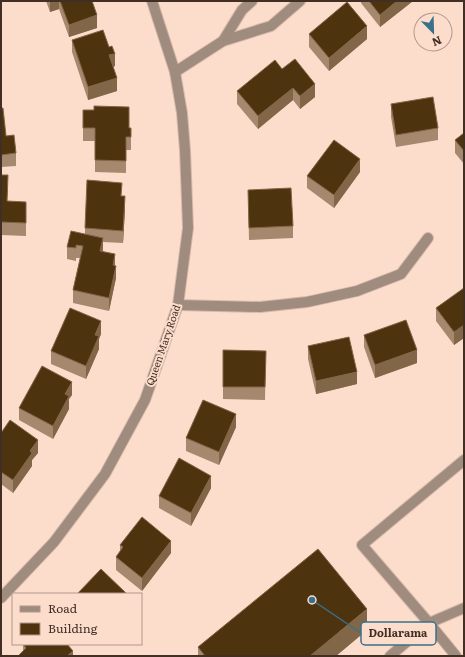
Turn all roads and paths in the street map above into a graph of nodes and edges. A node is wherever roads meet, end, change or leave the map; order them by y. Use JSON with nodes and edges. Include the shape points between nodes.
{"nodes":[{"id":1,"x":152,"y":1,"type":"edge"},
{"id":2,"x":252,"y":1,"type":"edge"},
{"id":3,"x":300,"y":1,"type":"edge"},
{"id":4,"x":223,"y":41,"type":"junction"},
{"id":5,"x":175,"y":72,"type":"junction"},
{"id":6,"x":428,"y":238,"type":"dead end"},
{"id":7,"x":178,"y":305,"type":"junction"},
{"id":8,"x":464,"y":460,"type":"edge"},
{"id":9,"x":1,"y":598,"type":"edge"},
{"id":10,"x":464,"y":608,"type":"edge"},
{"id":11,"x":429,"y":623,"type":"junction"},
{"id":12,"x":390,"y":656,"type":"edge"},
{"id":13,"x":456,"y":656,"type":"edge"}],
"edges":[{"from":1,"to":5,"type":"street","name":"Queen Mary Road"},
{"from":2,"to":4,"type":"street","via":[[242,10]]},
{"from":3,"to":4,"type":"street","via":[[271,26]]},
{"from":4,"to":5,"type":"street"},
{"from":5,"to":7,"type":"street","name":"Queen Mary Road","via":[[182,113],[188,228]]},
{"from":6,"to":7,"type":"street","via":[[401,274],[357,291],[307,302],[260,307]]},
{"from":7,"to":9,"type":"street","name":"Queen Mary Road","via":[[145,400],[105,474],[54,542]]},
{"from":8,"to":11,"type":"street","via":[[362,545]]},
{"from":10,"to":11,"type":"street"},
{"from":11,"to":12,"type":"street"},
{"from":11,"to":13,"type":"street"}]}
